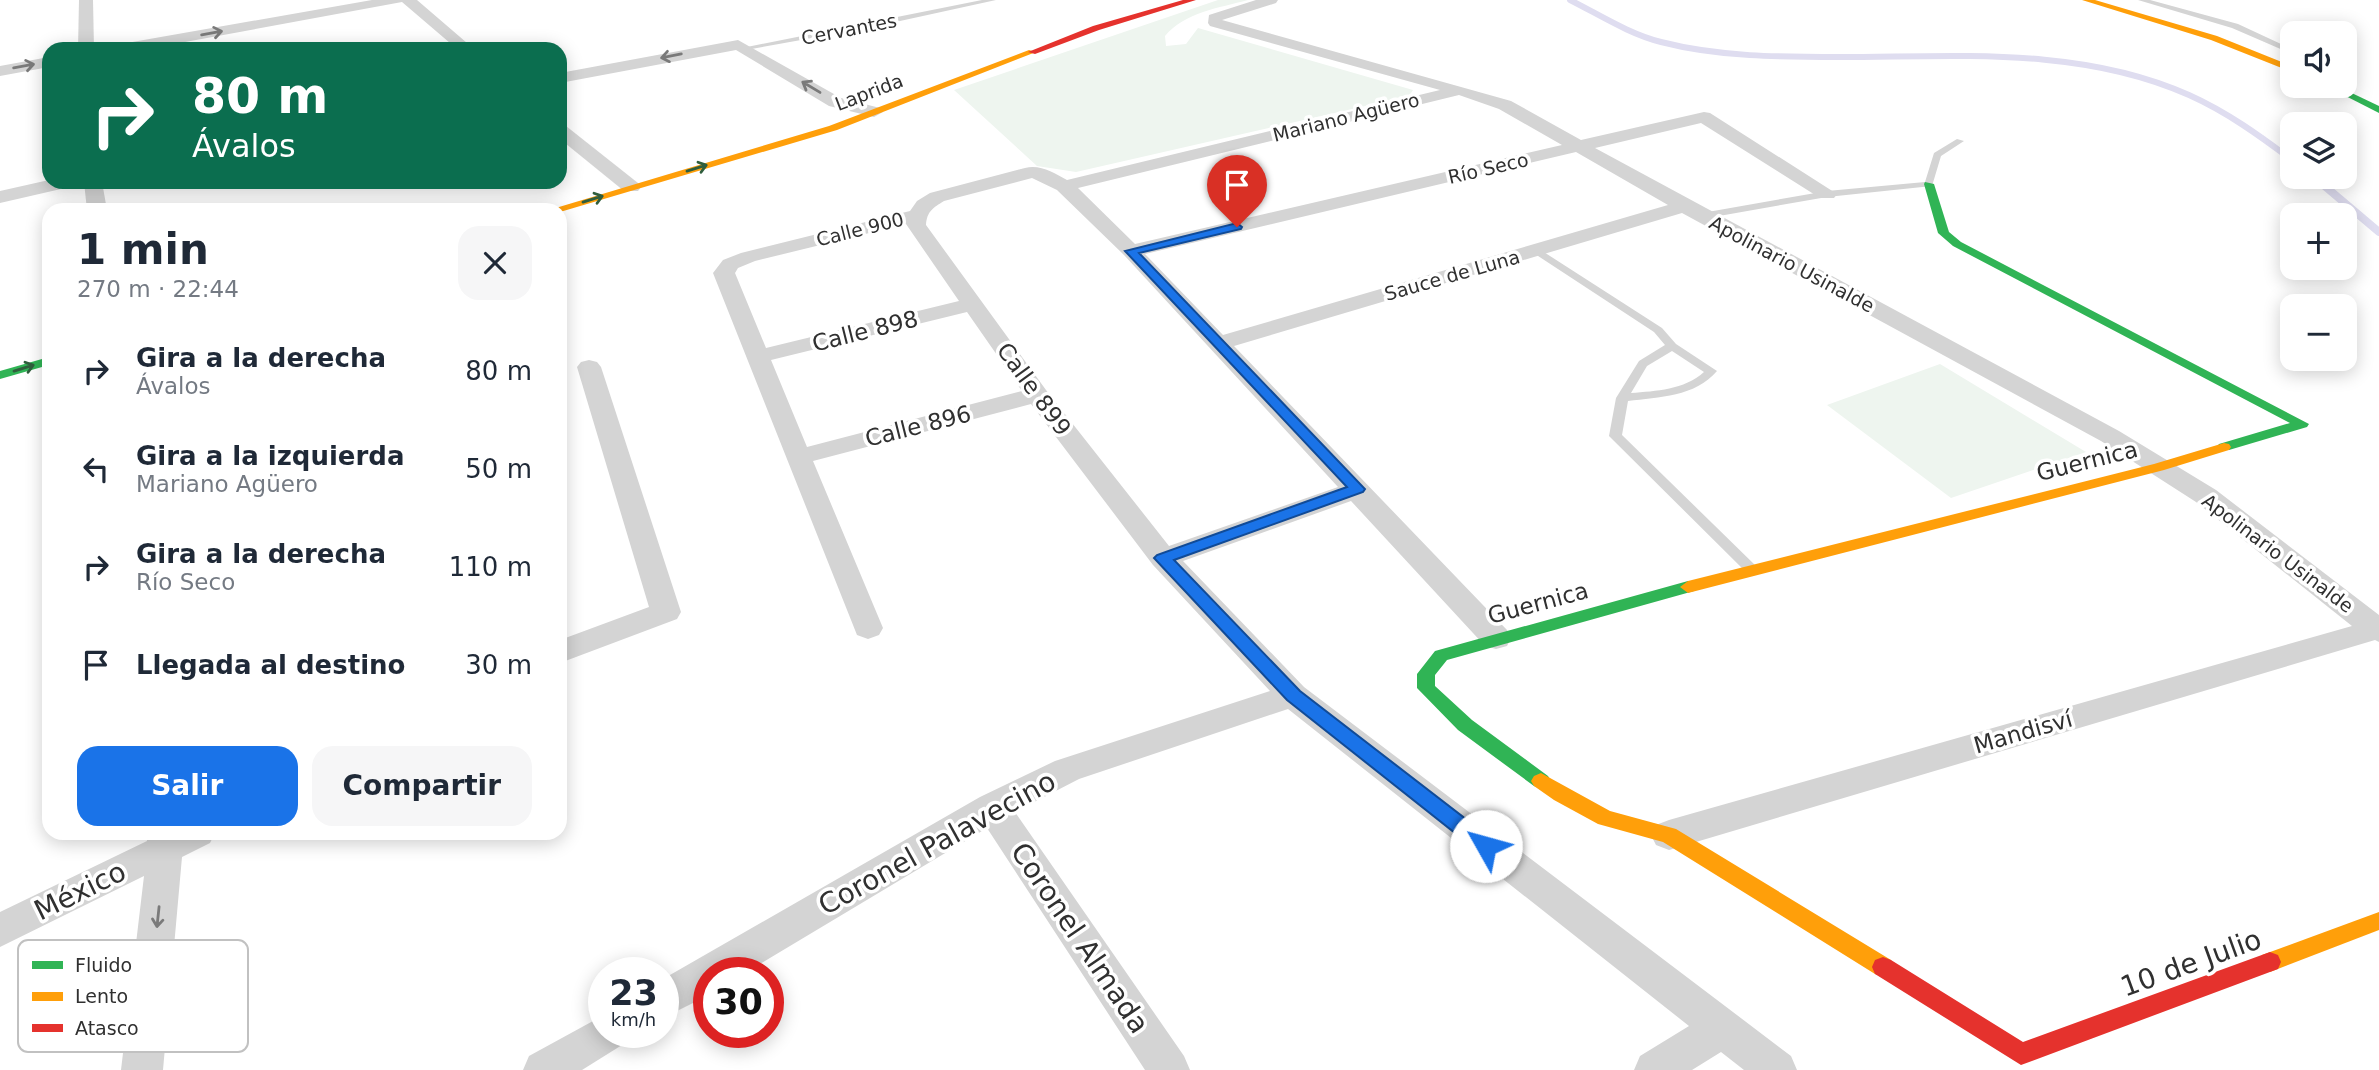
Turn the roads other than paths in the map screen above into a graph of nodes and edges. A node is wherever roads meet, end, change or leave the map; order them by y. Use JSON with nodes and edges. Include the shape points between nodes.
{"nodes":[{"id":1,"x":86,"y":0,"type":"edge"},
{"id":2,"x":396,"y":0,"type":"edge"},
{"id":3,"x":408,"y":0,"type":"edge"},
{"id":4,"x":992,"y":0,"type":"edge"},
{"id":5,"x":1192,"y":0,"type":"edge"},
{"id":6,"x":1271,"y":0,"type":"edge"},
{"id":7,"x":2086,"y":0,"type":"edge"},
{"id":8,"x":2142,"y":0,"type":"edge"},
{"id":9,"x":86,"y":42,"type":"edge"},
{"id":10,"x":160,"y":42,"type":"edge"},
{"id":11,"x":458,"y":42,"type":"edge"},
{"id":12,"x":742,"y":46,"type":"junction"},
{"id":13,"x":2280,"y":47,"type":"edge"},
{"id":14,"x":42,"y":63,"type":"edge"},
{"id":15,"x":2280,"y":64,"type":"edge"},
{"id":16,"x":0,"y":71,"type":"edge"},
{"id":17,"x":567,"y":77,"type":"edge"},
{"id":18,"x":1460,"y":90,"type":"junction"},
{"id":19,"x":2357,"y":96,"type":"edge"},
{"id":20,"x":2356,"y":98,"type":"edge"},
{"id":21,"x":2363,"y":101,"type":"junction"},
{"id":22,"x":2379,"y":110,"type":"edge"},
{"id":23,"x":874,"y":113,"type":"junction"},
{"id":24,"x":567,"y":136,"type":"edge"},
{"id":25,"x":1960,"y":141,"type":"dead end"},
{"id":26,"x":1581,"y":147,"type":"junction"},
{"id":27,"x":1929,"y":184,"type":"junction"},
{"id":28,"x":1064,"y":186,"type":"junction"},
{"id":29,"x":631,"y":187,"type":"junction"},
{"id":30,"x":42,"y":188,"type":"edge"},
{"id":31,"x":1827,"y":194,"type":"junction"},
{"id":32,"x":0,"y":197,"type":"edge"},
{"id":33,"x":567,"y":206,"type":"edge"},
{"id":34,"x":1693,"y":211,"type":"junction"},
{"id":35,"x":917,"y":215,"type":"junction"},
{"id":36,"x":1536,"y":250,"type":"junction"},
{"id":37,"x":1131,"y":251,"type":"junction"},
{"id":38,"x":972,"y":304,"type":"junction"},
{"id":39,"x":1219,"y":343,"type":"junction"},
{"id":40,"x":1672,"y":346,"type":"junction"},
{"id":41,"x":757,"y":357,"type":"junction"},
{"id":42,"x":42,"y":363,"type":"edge"},
{"id":43,"x":589,"y":367,"type":"dead end"},
{"id":44,"x":0,"y":375,"type":"edge"},
{"id":45,"x":1037,"y":395,"type":"junction"},
{"id":46,"x":1622,"y":398,"type":"junction"},
{"id":47,"x":798,"y":457,"type":"junction"},
{"id":48,"x":2159,"y":467,"type":"junction"},
{"id":49,"x":1357,"y":489,"type":"junction"},
{"id":50,"x":1163,"y":558,"type":"junction"},
{"id":51,"x":1752,"y":570,"type":"junction"},
{"id":52,"x":868,"y":628,"type":"dead end"},
{"id":53,"x":2378,"y":630,"type":"edge"},
{"id":54,"x":1496,"y":638,"type":"junction"},
{"id":55,"x":567,"y":649,"type":"edge"},
{"id":56,"x":1293,"y":695,"type":"junction"},
{"id":57,"x":992,"y":807,"type":"junction"},
{"id":58,"x":1669,"y":835,"type":"junction"},
{"id":59,"x":172,"y":840,"type":"edge"},
{"id":60,"x":176,"y":840,"type":"edge"},
{"id":61,"x":2379,"y":921,"type":"edge"},
{"id":62,"x":0,"y":930,"type":"edge"},
{"id":63,"x":161,"y":940,"type":"edge"},
{"id":64,"x":736,"y":957,"type":"edge"},
{"id":65,"x":1721,"y":1029,"type":"junction"},
{"id":66,"x":588,"y":1044,"type":"edge"},
{"id":67,"x":145,"y":1052,"type":"edge"},
{"id":68,"x":142,"y":1070,"type":"edge"},
{"id":69,"x":544,"y":1070,"type":"edge"},
{"id":70,"x":1169,"y":1070,"type":"edge"},
{"id":71,"x":1655,"y":1070,"type":"edge"},
{"id":72,"x":1776,"y":1070,"type":"edge"}],
"edges":[{"from":1,"to":9,"type":"street"},
{"from":10,"to":2,"type":"street","one_way":true},
{"from":3,"to":11,"type":"street"},
{"from":4,"to":12,"type":"lane","name":"Cervantes"},
{"from":5,"to":23,"type":"street","name":"Laprida","via":[[1096,29]]},
{"from":6,"to":18,"type":"street","name":"Apolinario Usinalde","via":[[1223,13],[1214,18],[1215,23]]},
{"from":7,"to":15,"type":"street","via":[[2214,38]]},
{"from":8,"to":13,"type":"lane","via":[[2235,26]]},
{"from":12,"to":17,"type":"street","name":"Cervantes","one_way":true},
{"from":23,"to":12,"type":"street","one_way":true,"via":[[835,102]]},
{"from":16,"to":14,"type":"street","one_way":true},
{"from":18,"to":26,"type":"street","name":"Apolinario Usinalde","via":[[1505,105]]},
{"from":18,"to":28,"type":"street","name":"Mariano Agüero"},
{"from":19,"to":21,"type":"lane"},
{"from":20,"to":21,"type":"street"},
{"from":21,"to":22,"type":"street"},
{"from":29,"to":23,"type":"street","name":"Laprida","one_way":true},
{"from":24,"to":29,"type":"street"},
{"from":25,"to":27,"type":"lane","via":[[1937,155]]},
{"from":26,"to":31,"type":"street","name":"Río Seco","via":[[1704,117]]},
{"from":26,"to":34,"type":"street","name":"Apolinario Usinalde"},
{"from":26,"to":37,"type":"street","name":"Río Seco"},
{"from":27,"to":31,"type":"lane"},
{"from":27,"to":48,"type":"street","name":"Guernica","via":[[1944,233],[1957,244],[2302,425]]},
{"from":28,"to":35,"type":"street","name":"Calle 900","via":[[1032,172],[937,197]]},
{"from":28,"to":37,"type":"street"},
{"from":33,"to":29,"type":"street","name":"Laprida","one_way":true},
{"from":30,"to":32,"type":"street"},
{"from":31,"to":34,"type":"lane"},
{"from":34,"to":36,"type":"street","name":"Sauce de Luna"},
{"from":34,"to":48,"type":"street","name":"Apolinario Usinalde","via":[[2110,436]]},
{"from":35,"to":38,"type":"street","name":"Calle 899","via":[[916,225]]},
{"from":35,"to":41,"type":"street","name":"Calle 900","via":[[730,264],[724,273],[726,280]]},
{"from":36,"to":39,"type":"street","name":"Sauce de Luna"},
{"from":36,"to":40,"type":"lane","via":[[1658,330]]},
{"from":37,"to":39,"type":"street"},
{"from":38,"to":41,"type":"street","name":"Calle 898"},
{"from":38,"to":45,"type":"street","name":"Calle 899"},
{"from":39,"to":49,"type":"street"},
{"from":40,"to":46,"type":"lane","via":[[1643,364]]},
{"from":40,"to":46,"type":"lane","via":[[1711,371],[1702,382]]},
{"from":41,"to":47,"type":"street"},
{"from":44,"to":42,"type":"street","one_way":true},
{"from":43,"to":55,"type":"street","via":[[666,612]]},
{"from":45,"to":47,"type":"street","name":"Calle 896"},
{"from":45,"to":50,"type":"street","name":"Calle 899"},
{"from":46,"to":51,"type":"lane","via":[[1615,436]]},
{"from":47,"to":52,"type":"street"},
{"from":48,"to":51,"type":"street","name":"Guernica"},
{"from":48,"to":53,"type":"street","name":"Apolinario Usinalde","via":[[2215,503]]},
{"from":49,"to":50,"type":"street"},
{"from":49,"to":54,"type":"street"},
{"from":50,"to":56,"type":"street","name":"Calle 899"},
{"from":51,"to":54,"type":"street","name":"Guernica"},
{"from":53,"to":58,"type":"street","name":"Mandisví"},
{"from":54,"to":58,"type":"street","name":"Guernica","via":[[1441,655],[1426,674],[1426,688],[1465,724],[1561,795],[1605,818]]},
{"from":56,"to":57,"type":"street","name":"Coronel Palavecino","via":[[1067,770]]},
{"from":56,"to":65,"type":"street","name":"Calle 899"},
{"from":57,"to":64,"type":"street","name":"Coronel Palavecino"},
{"from":57,"to":70,"type":"street","name":"Coronel Almada"},
{"from":58,"to":61,"type":"street","name":"10 de Julio","via":[[2021,1054]]},
{"from":59,"to":62,"type":"street","name":"México"},
{"from":60,"to":63,"type":"street","one_way":true},
{"from":65,"to":71,"type":"street"},
{"from":65,"to":72,"type":"street","name":"Calle 899"},
{"from":66,"to":69,"type":"street"},
{"from":67,"to":68,"type":"street","one_way":true}]}
